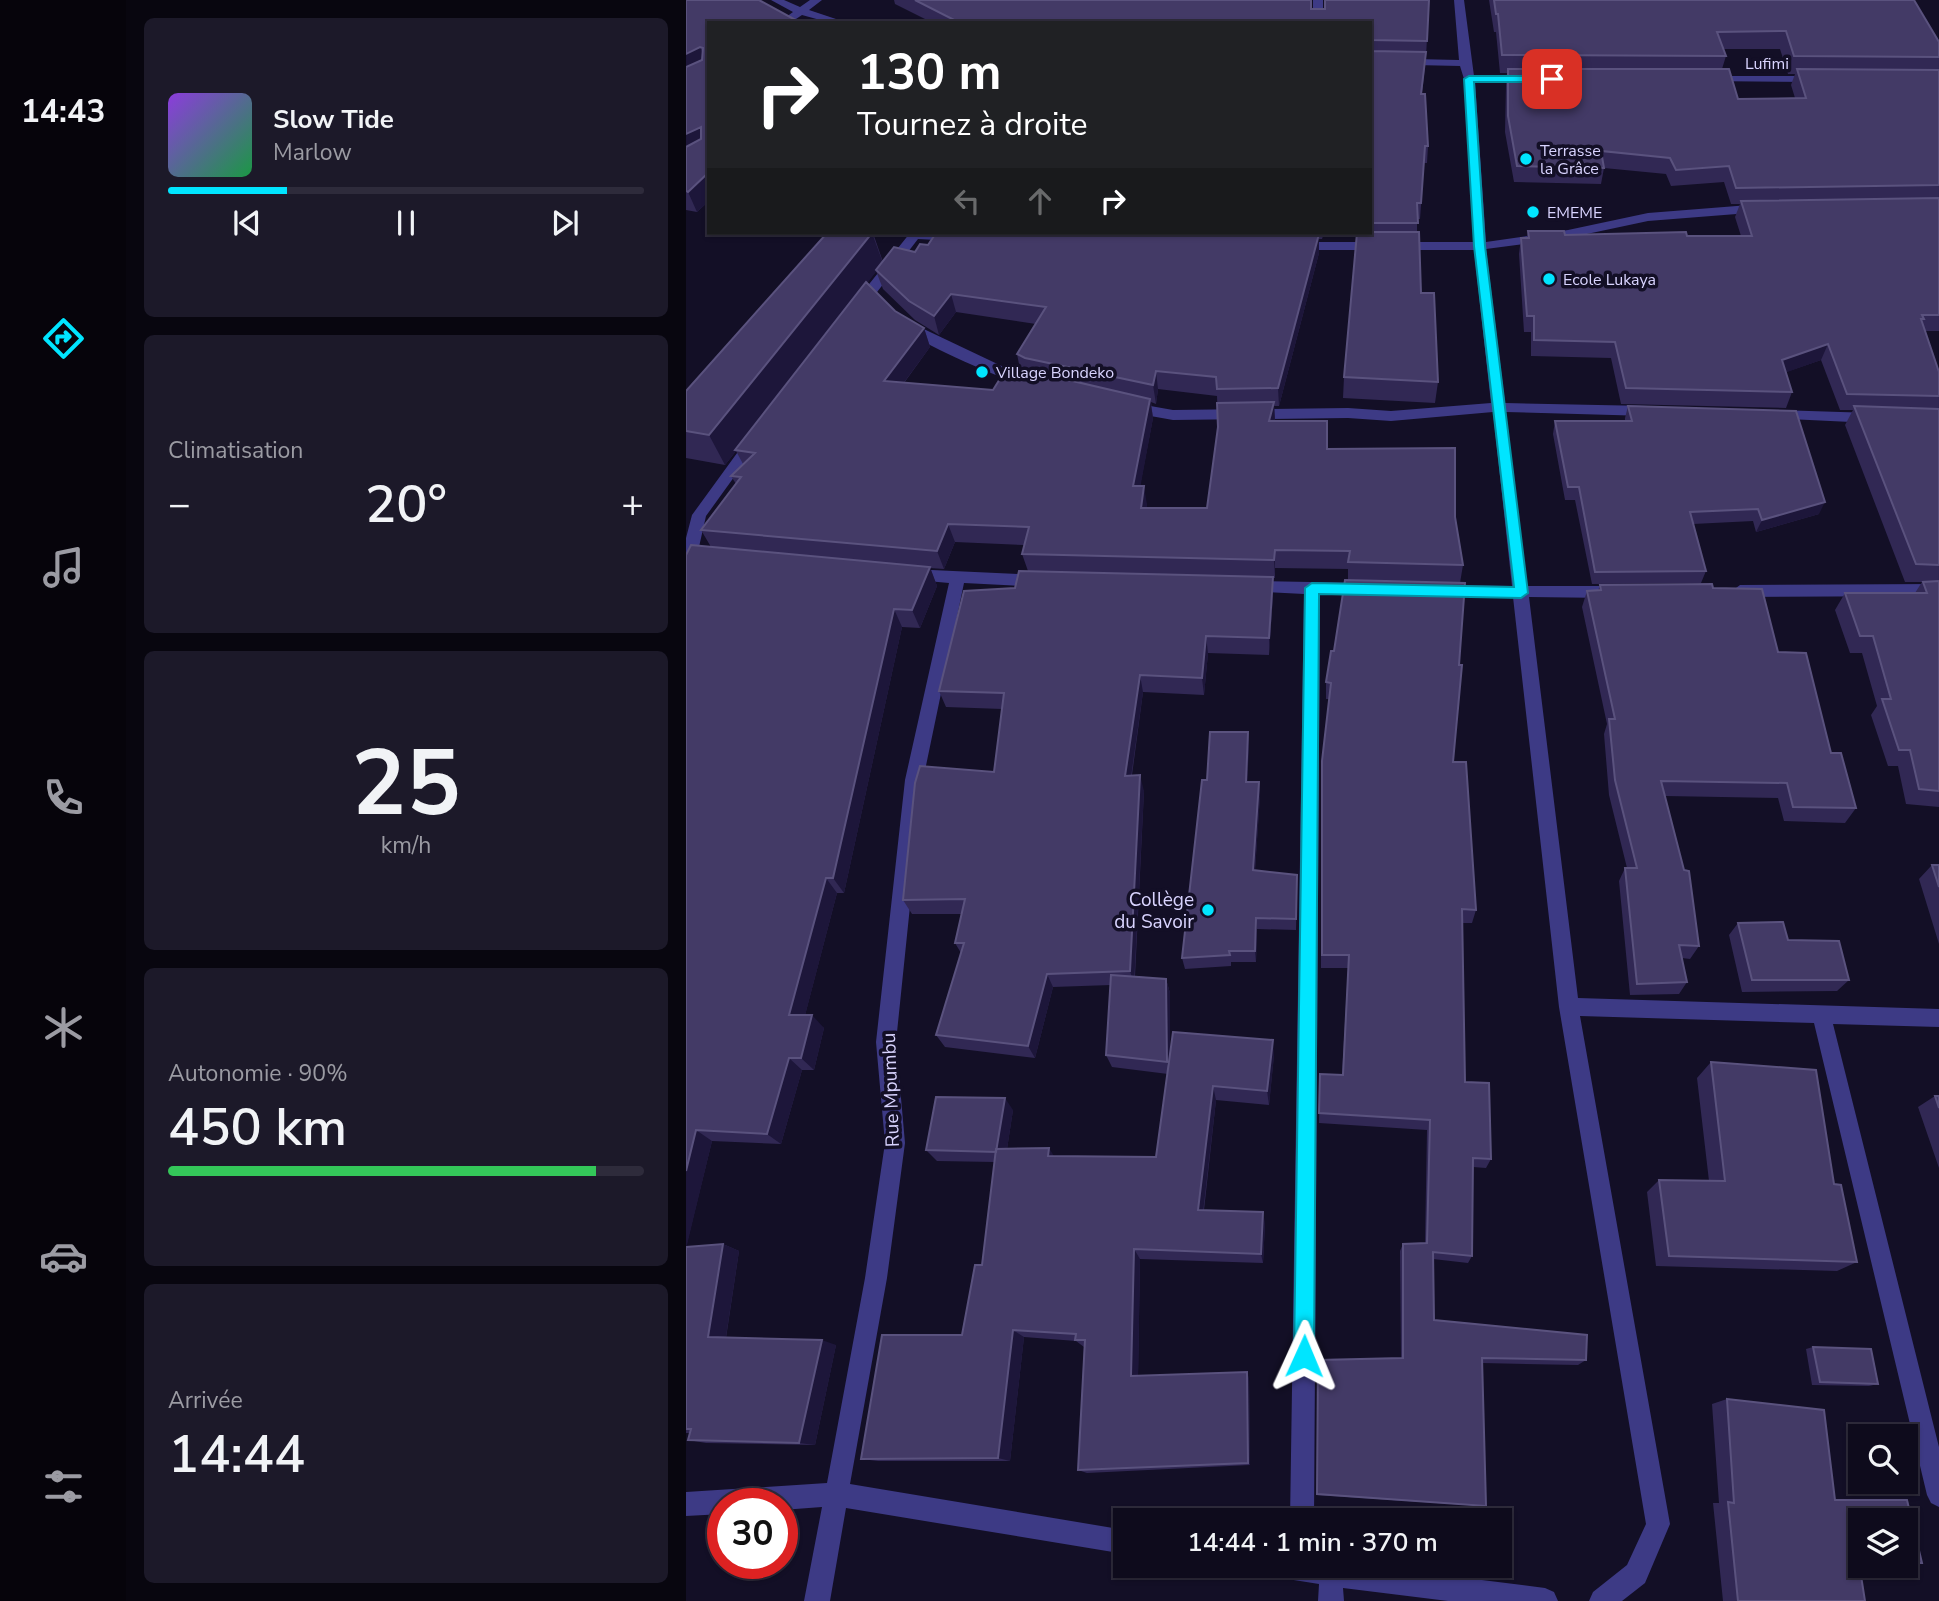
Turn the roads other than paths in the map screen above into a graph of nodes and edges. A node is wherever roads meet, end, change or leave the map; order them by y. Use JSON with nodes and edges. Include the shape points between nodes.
{"nodes":[{"id":1,"x":776,"y":0,"type":"edge"},
{"id":2,"x":817,"y":0,"type":"edge"},
{"id":3,"x":1318,"y":0,"type":"edge"},
{"id":4,"x":1459,"y":0,"type":"edge"},
{"id":5,"x":800,"y":11,"type":"junction"},
{"id":6,"x":786,"y":21,"type":"edge"},
{"id":7,"x":836,"y":21,"type":"edge"},
{"id":8,"x":1318,"y":21,"type":"edge"},
{"id":9,"x":1372,"y":61,"type":"edge"},
{"id":10,"x":1467,"y":71,"type":"junction"},
{"id":11,"x":1538,"y":79,"type":"edge"},
{"id":12,"x":1690,"y":79,"type":"edge"},
{"id":13,"x":1828,"y":79,"type":"edge"},
{"id":14,"x":1779,"y":208,"type":"edge"},
{"id":15,"x":914,"y":235,"type":"edge"},
{"id":16,"x":932,"y":235,"type":"edge"},
{"id":17,"x":967,"y":237,"type":"edge"},
{"id":18,"x":1287,"y":246,"type":"edge"},
{"id":19,"x":1480,"y":246,"type":"junction"},
{"id":20,"x":899,"y":316,"type":"edge"},
{"id":21,"x":848,"y":320,"type":"edge"},
{"id":22,"x":1037,"y":386,"type":"edge"},
{"id":23,"x":1110,"y":402,"type":"edge"},
{"id":24,"x":1499,"y":407,"type":"junction"},
{"id":25,"x":1664,"y":412,"type":"edge"},
{"id":26,"x":1760,"y":414,"type":"edge"},
{"id":27,"x":1884,"y":418,"type":"edge"},
{"id":28,"x":758,"y":434,"type":"edge"},
{"id":29,"x":692,"y":512,"type":"edge"},
{"id":30,"x":694,"y":560,"type":"edge"},
{"id":31,"x":891,"y":573,"type":"edge"},
{"id":32,"x":957,"y":579,"type":"junction"},
{"id":33,"x":1053,"y":582,"type":"edge"},
{"id":34,"x":1230,"y":586,"type":"edge"},
{"id":35,"x":1312,"y":588,"type":"junction"},
{"id":36,"x":1382,"y":590,"type":"edge"},
{"id":37,"x":1939,"y":590,"type":"edge"},
{"id":38,"x":1424,"y":591,"type":"edge"},
{"id":39,"x":1730,"y":591,"type":"edge"},
{"id":40,"x":1633,"y":592,"type":"edge"},
{"id":41,"x":1521,"y":593,"type":"junction"},
{"id":42,"x":1569,"y":1007,"type":"junction"},
{"id":43,"x":1821,"y":1014,"type":"junction"},
{"id":44,"x":1939,"y":1018,"type":"edge"},
{"id":45,"x":837,"y":1494,"type":"junction"},
{"id":46,"x":1939,"y":1495,"type":"edge"},
{"id":47,"x":686,"y":1504,"type":"edge"},
{"id":48,"x":1303,"y":1508,"type":"edge"},
{"id":49,"x":1113,"y":1540,"type":"edge"},
{"id":50,"x":1331,"y":1578,"type":"edge"},
{"id":51,"x":1369,"y":1578,"type":"edge"},
{"id":52,"x":817,"y":1601,"type":"edge"},
{"id":53,"x":1331,"y":1601,"type":"edge"},
{"id":54,"x":1545,"y":1601,"type":"edge"},
{"id":55,"x":1602,"y":1601,"type":"edge"}],
"edges":[{"from":1,"to":5,"type":"street"},
{"from":2,"to":5,"type":"street"},
{"from":3,"to":8,"type":"street"},
{"from":4,"to":10,"type":"street"},
{"from":5,"to":6,"type":"street"},
{"from":5,"to":7,"type":"street"},
{"from":9,"to":10,"type":"street"},
{"from":10,"to":11,"type":"street"},
{"from":10,"to":19,"type":"street"},
{"from":12,"to":13,"type":"street","name":"Lufimi"},
{"from":14,"to":19,"type":"street","via":[[1648,217]]},
{"from":15,"to":21,"type":"street","via":[[876,294]]},
{"from":16,"to":17,"type":"street"},
{"from":18,"to":19,"type":"street"},
{"from":19,"to":24,"type":"street"},
{"from":20,"to":22,"type":"street","via":[[926,337]]},
{"from":23,"to":24,"type":"street","via":[[1173,415],[1391,415]]},
{"from":24,"to":25,"type":"street"},
{"from":24,"to":41,"type":"street"},
{"from":26,"to":27,"type":"street"},
{"from":28,"to":29,"type":"street"},
{"from":29,"to":30,"type":"street"},
{"from":31,"to":32,"type":"street"},
{"from":32,"to":33,"type":"street"},
{"from":32,"to":45,"type":"street","name":"Rue Mpumbu","via":[[914,780],[886,1042],[895,1143]]},
{"from":34,"to":35,"type":"street"},
{"from":35,"to":36,"type":"street"},
{"from":35,"to":48,"type":"street"},
{"from":37,"to":39,"type":"street"},
{"from":38,"to":41,"type":"street"},
{"from":40,"to":41,"type":"street"},
{"from":41,"to":42,"type":"street"},
{"from":42,"to":43,"type":"street"},
{"from":42,"to":55,"type":"street","via":[[1658,1524],[1636,1574]]},
{"from":43,"to":44,"type":"street"},
{"from":43,"to":46,"type":"street"},
{"from":45,"to":47,"type":"street"},
{"from":45,"to":49,"type":"street"},
{"from":45,"to":52,"type":"street","name":"Rue Mpumbu"},
{"from":50,"to":53,"type":"street"},
{"from":51,"to":54,"type":"street"}]}
